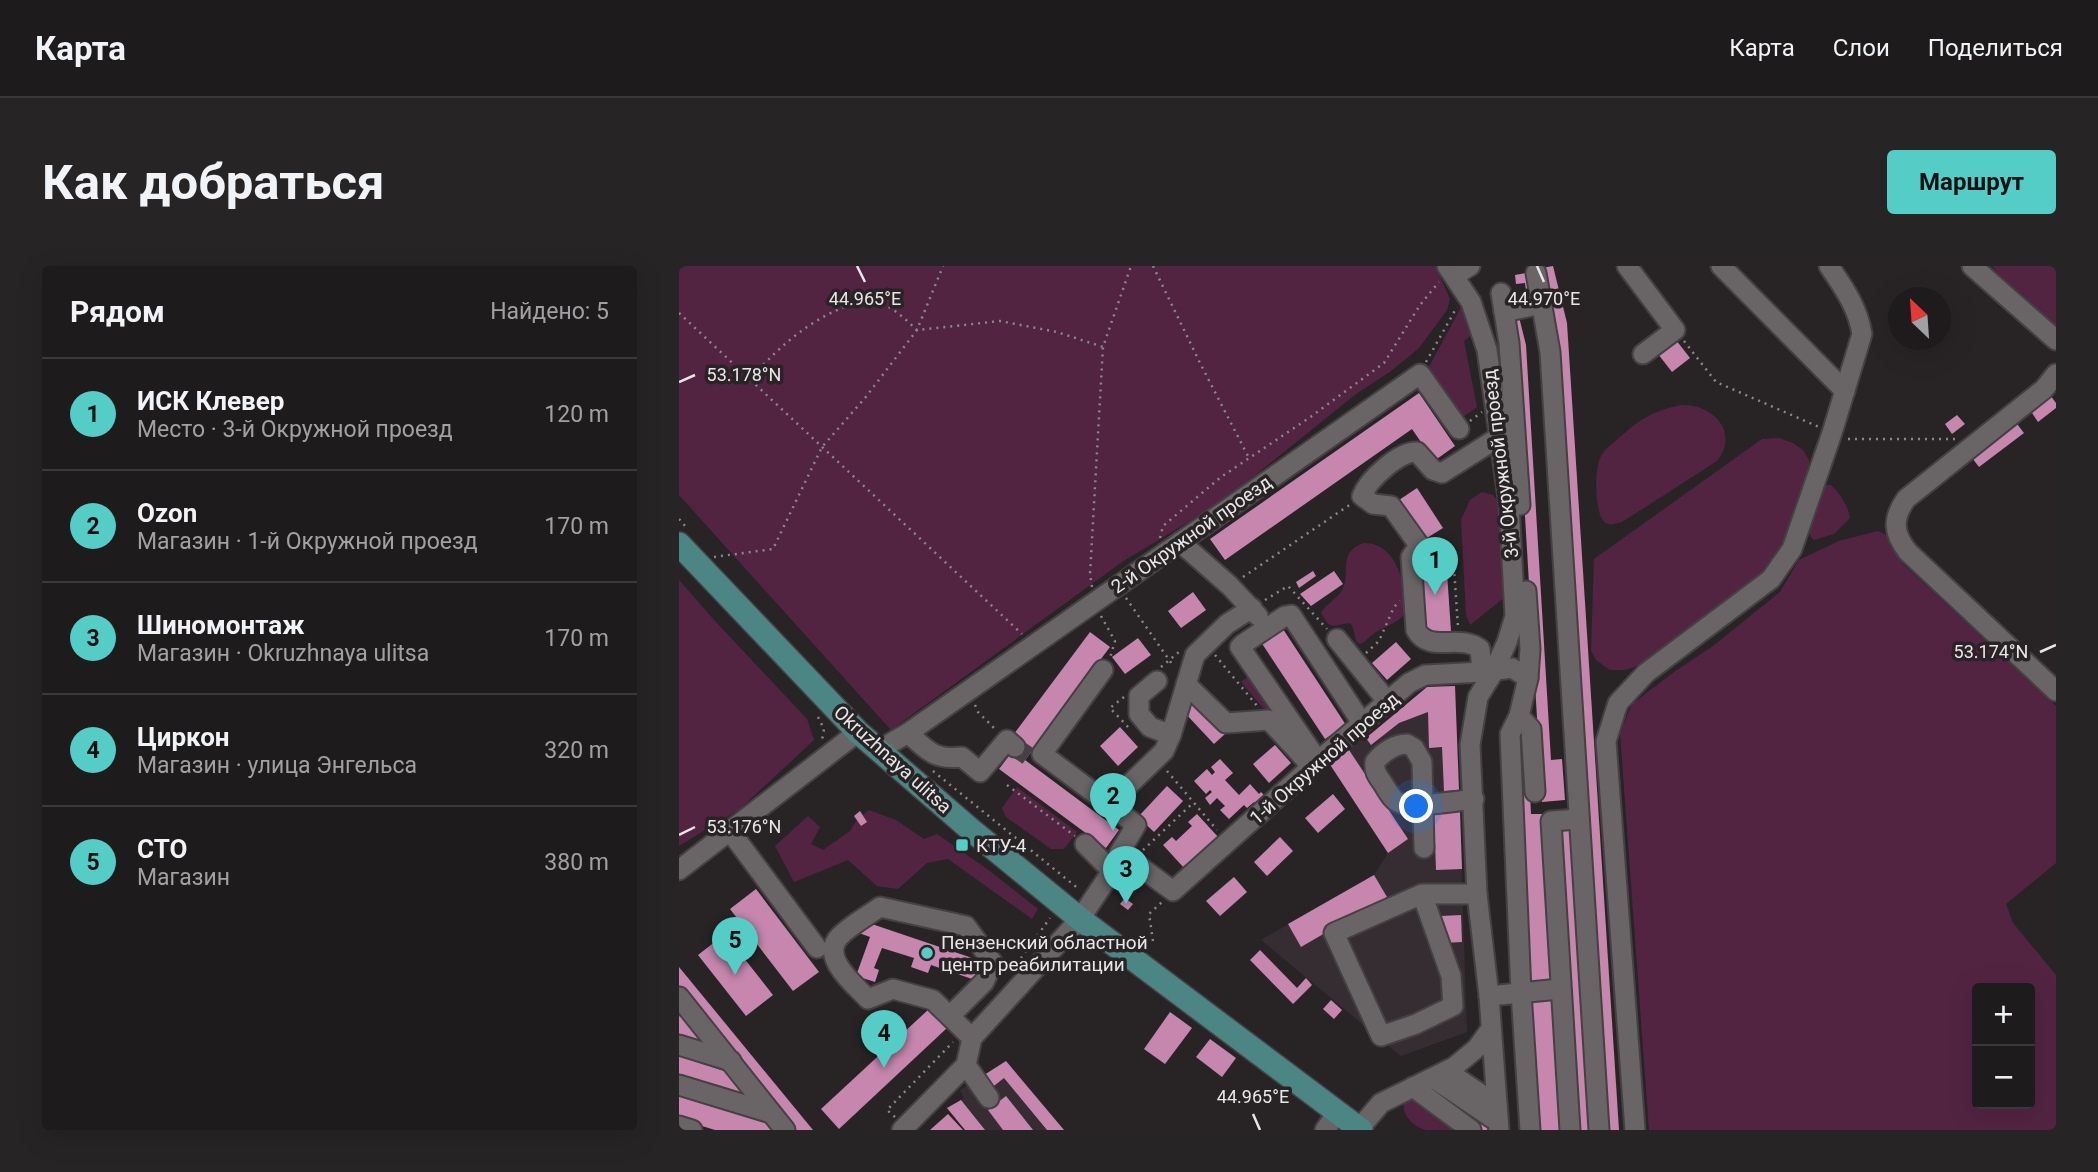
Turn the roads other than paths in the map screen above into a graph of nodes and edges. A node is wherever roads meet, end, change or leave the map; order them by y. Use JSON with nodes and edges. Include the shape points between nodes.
{"nodes":[{"id":1,"x":1627,"y":266,"type":"edge"},
{"id":2,"x":1721,"y":266,"type":"edge"},
{"id":3,"x":1829,"y":266,"type":"edge"},
{"id":4,"x":1972,"y":266,"type":"edge"},
{"id":5,"x":1456,"y":269,"type":"edge"},
{"id":6,"x":1536,"y":273,"type":"dead end"},
{"id":7,"x":1542,"y":304,"type":"junction"},
{"id":8,"x":2056,"y":340,"type":"edge"},
{"id":9,"x":1643,"y":354,"type":"dead end"},
{"id":10,"x":2056,"y":374,"type":"edge"},
{"id":11,"x":1846,"y":391,"type":"junction"},
{"id":12,"x":1459,"y":429,"type":"dead end"},
{"id":13,"x":1499,"y":437,"type":"junction"},
{"id":14,"x":683,"y":536,"type":"edge"},
{"id":15,"x":1180,"y":542,"type":"junction"},
{"id":16,"x":1252,"y":608,"type":"junction"},
{"id":17,"x":1267,"y":628,"type":"junction"},
{"id":18,"x":1337,"y":639,"type":"dead end"},
{"id":19,"x":1427,"y":642,"type":"junction"},
{"id":20,"x":1103,"y":670,"type":"road end"},
{"id":21,"x":1488,"y":671,"type":"junction"},
{"id":22,"x":1425,"y":675,"type":"junction"},
{"id":23,"x":1528,"y":678,"type":"junction"},
{"id":24,"x":1157,"y":681,"type":"dead end"},
{"id":25,"x":1186,"y":684,"type":"junction"},
{"id":26,"x":2056,"y":691,"type":"edge"},
{"id":27,"x":1387,"y":701,"type":"junction"},
{"id":28,"x":1519,"y":716,"type":"junction"},
{"id":29,"x":1362,"y":723,"type":"junction"},
{"id":30,"x":858,"y":732,"type":"junction"},
{"id":31,"x":908,"y":733,"type":"junction"},
{"id":32,"x":1171,"y":735,"type":"junction"},
{"id":33,"x":1023,"y":749,"type":"junction"},
{"id":34,"x":879,"y":750,"type":"junction"},
{"id":35,"x":1315,"y":764,"type":"junction"},
{"id":36,"x":1535,"y":792,"type":"dead end"},
{"id":37,"x":1474,"y":799,"type":"junction"},
{"id":38,"x":1109,"y":804,"type":"junction"},
{"id":39,"x":1579,"y":819,"type":"junction"},
{"id":40,"x":730,"y":831,"type":"junction"},
{"id":41,"x":1085,"y":844,"type":"road end"},
{"id":42,"x":1424,"y":848,"type":"dead end"},
{"id":43,"x":1126,"y":856,"type":"junction"},
{"id":44,"x":679,"y":870,"type":"edge"},
{"id":45,"x":1112,"y":871,"type":"junction"},
{"id":46,"x":1422,"y":894,"type":"junction"},
{"id":47,"x":1478,"y":894,"type":"junction"},
{"id":48,"x":1080,"y":919,"type":"junction"},
{"id":49,"x":817,"y":948,"type":"dead end"},
{"id":50,"x":1560,"y":989,"type":"junction"},
{"id":51,"x":1521,"y":992,"type":"junction"},
{"id":52,"x":1489,"y":996,"type":"junction"},
{"id":53,"x":679,"y":997,"type":"edge"},
{"id":54,"x":950,"y":1016,"type":"junction"},
{"id":55,"x":1491,"y":1029,"type":"junction"},
{"id":56,"x":972,"y":1038,"type":"junction"},
{"id":57,"x":679,"y":1045,"type":"edge"},
{"id":58,"x":731,"y":1061,"type":"junction"},
{"id":59,"x":966,"y":1065,"type":"junction"},
{"id":60,"x":1445,"y":1072,"type":"junction"},
{"id":61,"x":679,"y":1085,"type":"edge"},
{"id":62,"x":1413,"y":1087,"type":"junction"},
{"id":63,"x":989,"y":1098,"type":"dead end"},
{"id":64,"x":1497,"y":1111,"type":"edge"},
{"id":65,"x":771,"y":1113,"type":"junction"},
{"id":66,"x":1331,"y":1121,"type":"edge"},
{"id":67,"x":679,"y":1126,"type":"edge"},
{"id":68,"x":1360,"y":1129,"type":"edge"},
{"id":69,"x":692,"y":1130,"type":"edge"},
{"id":70,"x":785,"y":1130,"type":"edge"},
{"id":71,"x":901,"y":1130,"type":"edge"},
{"id":72,"x":1471,"y":1130,"type":"edge"},
{"id":73,"x":1530,"y":1130,"type":"edge"},
{"id":74,"x":1570,"y":1130,"type":"edge"},
{"id":75,"x":1599,"y":1130,"type":"edge"},
{"id":76,"x":1635,"y":1130,"type":"edge"}],
"edges":[{"from":1,"to":9,"type":"street","via":[[1675,330]]},
{"from":2,"to":11,"type":"street"},
{"from":3,"to":11,"type":"street","via":[[1853,305],[1862,334]]},
{"from":4,"to":8,"type":"street"},
{"from":5,"to":13,"type":"street","name":"3-й Окружной проезд","via":[[1487,350]]},
{"from":6,"to":7,"type":"street"},
{"from":7,"to":23,"type":"street","via":[[1502,303],[1509,343],[1530,649]]},
{"from":7,"to":39,"type":"street","via":[[1550,352]]},
{"from":10,"to":26,"type":"street","via":[[2044,389],[1906,499],[1895,520],[1895,530],[1908,552]]},
{"from":11,"to":76,"type":"street","via":[[1792,549],[1771,579],[1646,673],[1618,703],[1605,740]]},
{"from":12,"to":15,"type":"street","name":"2-й Окружной проезд","via":[[1420,374]]},
{"from":13,"to":19,"type":"street","via":[[1442,473],[1433,471],[1422,455],[1411,452],[1369,482],[1362,496],[1373,504],[1391,506],[1421,548],[1411,557],[1416,631]]},
{"from":13,"to":21,"type":"street","name":"3-й Окружной проезд","via":[[1509,505],[1515,616],[1507,642]]},
{"from":14,"to":30,"type":"main road","name":"Okruzhnaya ulitsa"},
{"from":15,"to":16,"type":"street"},
{"from":15,"to":31,"type":"street","name":"2-й Окружной проезд"},
{"from":16,"to":17,"type":"street"},
{"from":16,"to":25,"type":"street","via":[[1195,655]]},
{"from":17,"to":29,"type":"street","via":[[1291,615]]},
{"from":17,"to":35,"type":"street","via":[[1240,647]]},
{"from":18,"to":27,"type":"street"},
{"from":19,"to":21,"type":"street","via":[[1472,643],[1480,649]]},
{"from":19,"to":22,"type":"street","via":[[1433,654]]},
{"from":20,"to":33,"type":"street"},
{"from":21,"to":22,"type":"street","name":"1-й Окружной проезд"},
{"from":21,"to":23,"type":"street","name":"1-й Окружной проезд","via":[[1511,668]]},
{"from":21,"to":37,"type":"street","name":"3-й Окружной проезд","via":[[1478,697],[1470,745]]},
{"from":22,"to":27,"type":"street","name":"1-й Окружной проезд"},
{"from":23,"to":28,"type":"street"},
{"from":24,"to":32,"type":"street","via":[[1139,696],[1139,714],[1150,727]]},
{"from":25,"to":32,"type":"street"},
{"from":25,"to":35,"type":"street","via":[[1226,723],[1269,720]]},
{"from":27,"to":29,"type":"street","name":"1-й Окружной проезд"},
{"from":28,"to":36,"type":"street","via":[[1531,729]]},
{"from":28,"to":51,"type":"street","via":[[1510,734]]},
{"from":29,"to":35,"type":"street","name":"1-й Окружной проезд"},
{"from":30,"to":34,"type":"main road","name":"Okruzhnaya ulitsa"},
{"from":30,"to":40,"type":"street"},
{"from":31,"to":33,"type":"street","via":[[934,755],[962,757],[980,772]]},
{"from":31,"to":34,"type":"street","name":"2-й Окружной проезд"},
{"from":32,"to":38,"type":"street","via":[[1157,759]]},
{"from":33,"to":38,"type":"street"},
{"from":34,"to":48,"type":"main road","name":"Okruzhnaya ulitsa"},
{"from":35,"to":43,"type":"street","name":"1-й Окружной проезд","via":[[1173,891]]},
{"from":37,"to":42,"type":"street","via":[[1423,803]]},
{"from":37,"to":47,"type":"street","name":"3-й Окружной проезд"},
{"from":38,"to":43,"type":"street","via":[[1136,825]]},
{"from":39,"to":50,"type":"street","via":[[1551,821]]},
{"from":39,"to":75,"type":"street"},
{"from":40,"to":44,"type":"street"},
{"from":40,"to":49,"type":"street"},
{"from":41,"to":45,"type":"street"},
{"from":43,"to":45,"type":"street"},
{"from":45,"to":48,"type":"street"},
{"from":46,"to":46,"type":"street","via":[[1333,933],[1381,1036],[1453,1006],[1451,976]]},
{"from":46,"to":47,"type":"street"},
{"from":47,"to":52,"type":"street","name":"3-й Окружной проезд"},
{"from":48,"to":56,"type":"street"},
{"from":48,"to":66,"type":"main road","name":"Okruzhnaya ulitsa"},
{"from":50,"to":51,"type":"street"},
{"from":50,"to":74,"type":"street"},
{"from":51,"to":52,"type":"street"},
{"from":51,"to":73,"type":"street"},
{"from":52,"to":55,"type":"street","name":"3-й Окружной проезд"},
{"from":53,"to":58,"type":"street"},
{"from":54,"to":54,"type":"street","via":[[933,1000],[893,989],[868,999],[841,971],[834,953],[838,937],[880,907],[966,926],[993,963],[984,982]]},
{"from":54,"to":56,"type":"street"},
{"from":55,"to":60,"type":"street","via":[[1477,1048]]},
{"from":55,"to":64,"type":"street","name":"3-й Окружной проезд"},
{"from":56,"to":59,"type":"street"},
{"from":57,"to":58,"type":"street"},
{"from":58,"to":65,"type":"street"},
{"from":59,"to":63,"type":"street"},
{"from":59,"to":71,"type":"street"},
{"from":60,"to":62,"type":"street"},
{"from":60,"to":64,"type":"street"},
{"from":60,"to":64,"type":"street","via":[[1472,1065],[1486,1073]]},
{"from":61,"to":65,"type":"street"},
{"from":62,"to":68,"type":"street","via":[[1381,1103]]},
{"from":62,"to":72,"type":"street"},
{"from":65,"to":70,"type":"street"},
{"from":66,"to":68,"type":"main road","name":"Okruzhnaya ulitsa"},
{"from":67,"to":69,"type":"street"}]}
